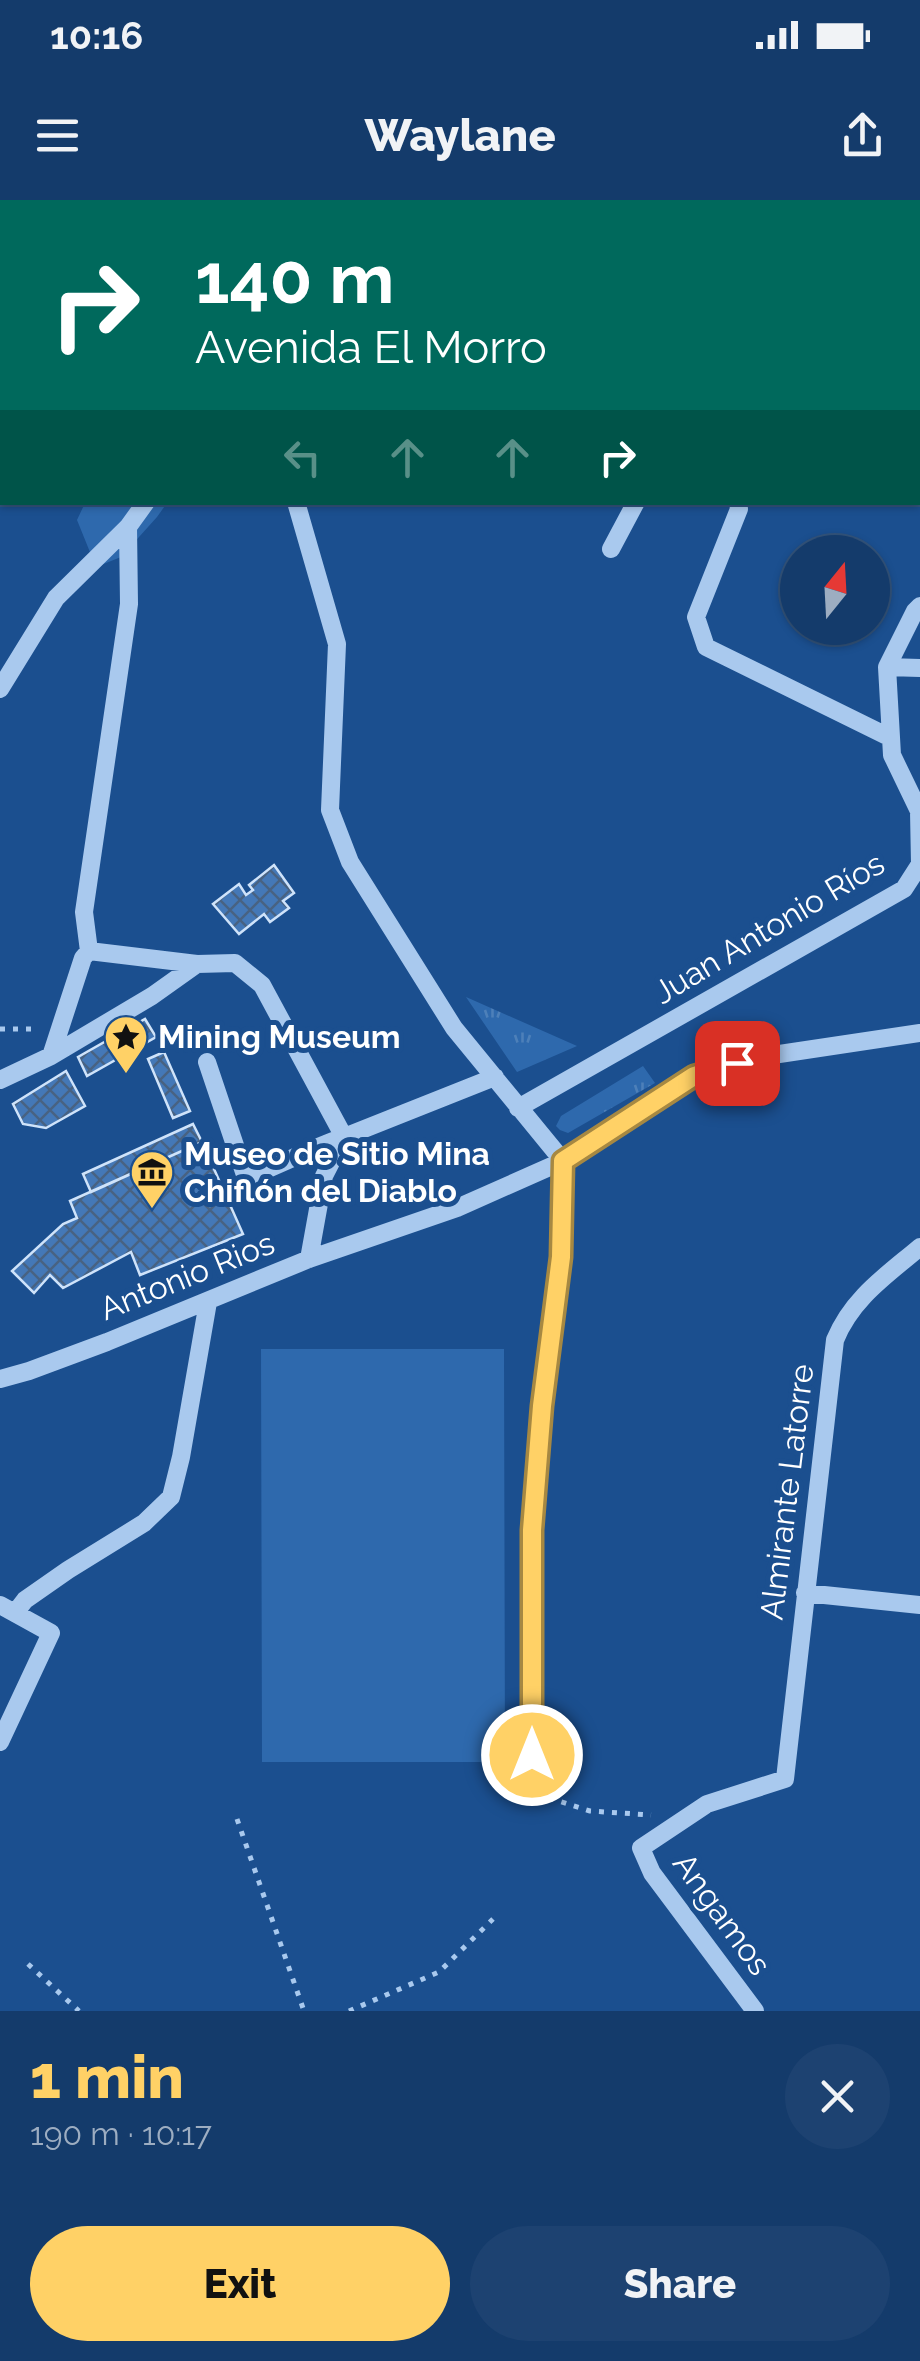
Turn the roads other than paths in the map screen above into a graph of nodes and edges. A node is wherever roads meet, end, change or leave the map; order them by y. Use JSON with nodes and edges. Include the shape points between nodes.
{"nodes":[{"id":1,"x":144,"y":505,"type":"edge"},
{"id":2,"x":297,"y":505,"type":"edge"},
{"id":3,"x":634,"y":505,"type":"edge"},
{"id":4,"x":738,"y":505,"type":"edge"},
{"id":5,"x":128,"y":528,"type":"junction"},
{"id":6,"x":611,"y":549,"type":"dead end"},
{"id":7,"x":920,"y":606,"type":"edge"},
{"id":8,"x":887,"y":667,"type":"junction"},
{"id":9,"x":920,"y":668,"type":"edge"},
{"id":10,"x":0,"y":689,"type":"edge"},
{"id":11,"x":892,"y":738,"type":"junction"},
{"id":12,"x":915,"y":883,"type":"edge"},
{"id":13,"x":90,"y":951,"type":"junction"},
{"id":14,"x":197,"y":964,"type":"junction"},
{"id":15,"x":920,"y":1033,"type":"edge"},
{"id":16,"x":51,"y":1056,"type":"junction"},
{"id":17,"x":207,"y":1062,"type":"dead end"},
{"id":18,"x":495,"y":1077,"type":"junction"},
{"id":19,"x":0,"y":1080,"type":"edge"},
{"id":20,"x":518,"y":1108,"type":"junction"},
{"id":21,"x":344,"y":1138,"type":"junction"},
{"id":22,"x":563,"y":1161,"type":"junction"},
{"id":23,"x":920,"y":1247,"type":"edge"},
{"id":24,"x":310,"y":1259,"type":"junction"},
{"id":25,"x":208,"y":1302,"type":"junction"},
{"id":26,"x":0,"y":1379,"type":"edge"},
{"id":27,"x":805,"y":1593,"type":"junction"},
{"id":28,"x":920,"y":1605,"type":"edge"},
{"id":29,"x":7,"y":1609,"type":"edge"},
{"id":30,"x":0,"y":1742,"type":"edge"},
{"id":31,"x":532,"y":1792,"type":"road end"},
{"id":32,"x":689,"y":1816,"type":"joint"},
{"id":33,"x":755,"y":2011,"type":"edge"}],
"edges":[{"from":1,"to":5,"type":"street"},
{"from":2,"to":18,"type":"street","via":[[337,644],[330,810],[350,862],[454,1028]]},
{"from":3,"to":6,"type":"street"},
{"from":4,"to":11,"type":"street","via":[[696,617],[706,647]]},
{"from":5,"to":10,"type":"street","via":[[56,598]]},
{"from":5,"to":13,"type":"street","via":[[130,604],[84,912]]},
{"from":7,"to":8,"type":"street","name":"Juan Antonio Ríos"},
{"from":8,"to":9,"type":"street"},
{"from":8,"to":11,"type":"street","name":"Juan Antonio Ríos"},
{"from":11,"to":12,"type":"street","name":"Juan Antonio Ríos","via":[[892,754],[918,811]]},
{"from":12,"to":20,"type":"street","name":"Juan Antonio Ríos"},
{"from":13,"to":14,"type":"street"},
{"from":13,"to":16,"type":"street","via":[[82,958]]},
{"from":14,"to":16,"type":"street"},
{"from":14,"to":21,"type":"street","via":[[236,963],[262,985]]},
{"from":15,"to":22,"type":"street","name":"Antonio Rios","via":[[766,1056],[694,1076]]},
{"from":16,"to":19,"type":"street"},
{"from":17,"to":21,"type":"street","via":[[246,1178]]},
{"from":18,"to":20,"type":"street"},
{"from":18,"to":21,"type":"street"},
{"from":20,"to":22,"type":"street"},
{"from":21,"to":24,"type":"street","via":[[324,1176]]},
{"from":22,"to":24,"type":"street","name":"Antonio Rios","via":[[457,1208]]},
{"from":22,"to":31,"type":"street","via":[[561,1257],[532,1530]]},
{"from":23,"to":27,"type":"street","name":"Almirante Latorre","via":[[864,1294],[835,1340]]},
{"from":24,"to":25,"type":"street","name":"Antonio Rios"},
{"from":25,"to":26,"type":"street","name":"Antonio Rios"},
{"from":25,"to":29,"type":"street","via":[[171,1497],[144,1524]]},
{"from":27,"to":28,"type":"street"},
{"from":27,"to":32,"type":"street","name":"Almirante Latorre","via":[[785,1780]]},
{"from":29,"to":30,"type":"street","via":[[52,1633]]},
{"from":32,"to":33,"type":"street","name":"Angamos","via":[[641,1848],[652,1873]]}]}
